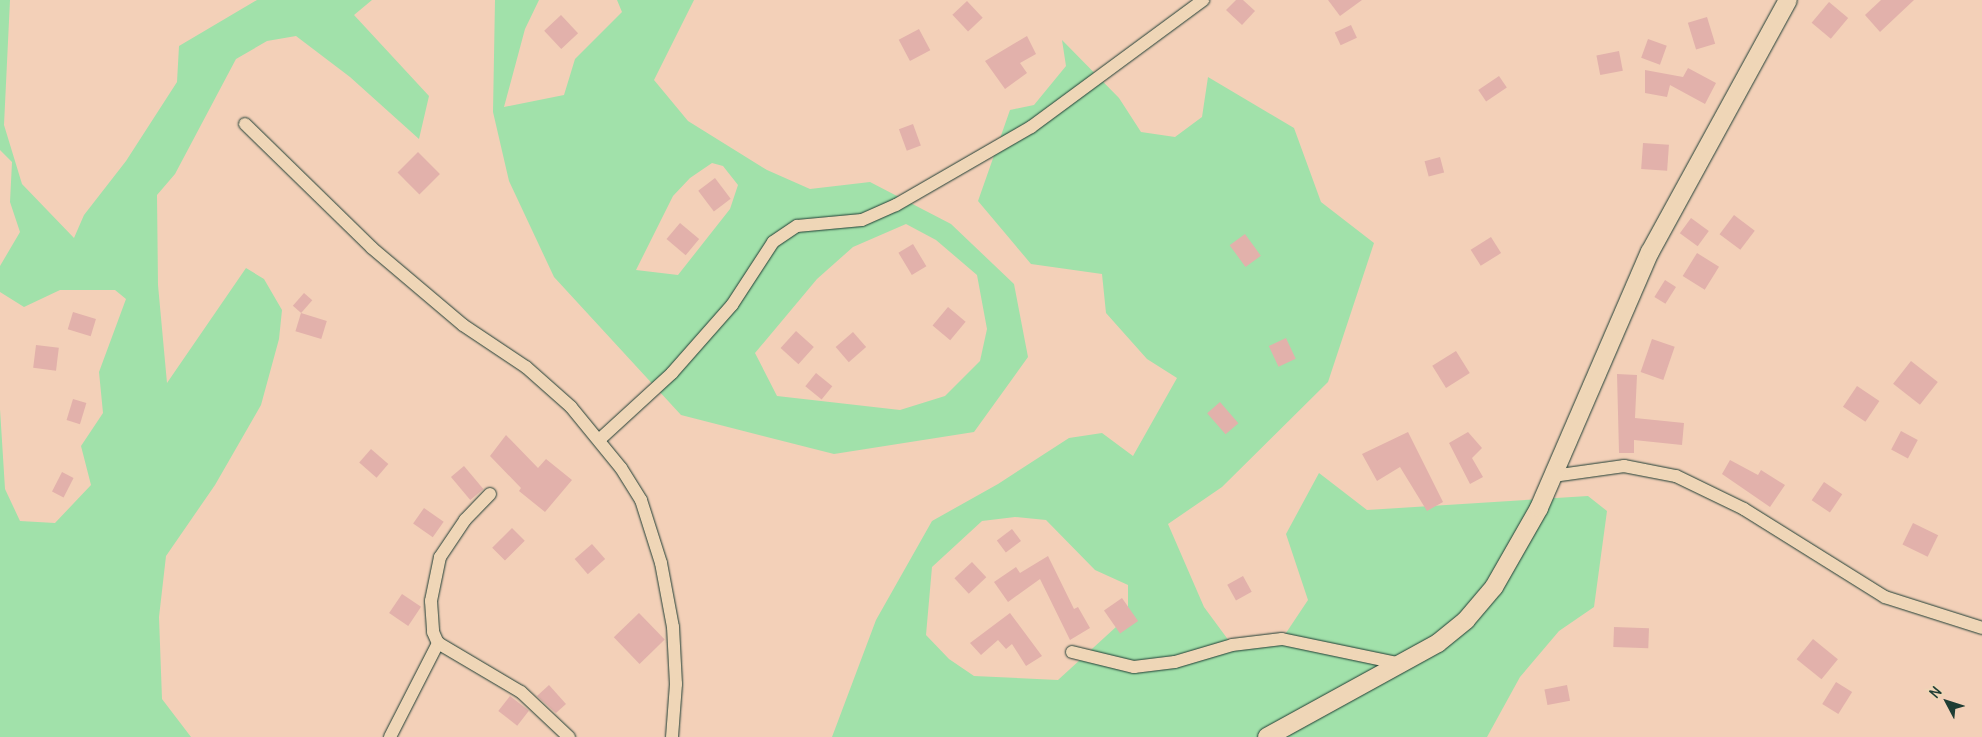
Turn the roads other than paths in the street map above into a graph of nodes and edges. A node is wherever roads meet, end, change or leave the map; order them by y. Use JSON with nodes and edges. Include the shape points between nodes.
{"nodes":[{"id":1,"x":1203,"y":0,"type":"edge"},
{"id":2,"x":1788,"y":0,"type":"edge"},
{"id":3,"x":245,"y":124,"type":"dead end"},
{"id":4,"x":599,"y":440,"type":"junction"},
{"id":5,"x":1553,"y":476,"type":"junction"},
{"id":6,"x":490,"y":494,"type":"dead end"},
{"id":7,"x":1982,"y":628,"type":"edge"},
{"id":8,"x":438,"y":643,"type":"junction"},
{"id":9,"x":1072,"y":652,"type":"dead end"},
{"id":10,"x":1403,"y":664,"type":"junction"},
{"id":11,"x":390,"y":737,"type":"edge"},
{"id":12,"x":569,"y":737,"type":"edge"},
{"id":13,"x":672,"y":737,"type":"edge"},
{"id":14,"x":1267,"y":737,"type":"edge"}],
"edges":[{"from":1,"to":4,"type":"street","via":[[1031,127],[896,205],[862,220],[797,226],[773,242],[726,312],[672,373]]},
{"from":2,"to":5,"type":"main road","via":[[1650,252]]},
{"from":3,"to":4,"type":"street","via":[[372,248],[463,326],[526,367],[571,407]]},
{"from":4,"to":13,"type":"street","via":[[641,500],[661,563],[673,627]]},
{"from":5,"to":7,"type":"street","via":[[1624,466],[1676,476],[1744,509],[1885,597]]},
{"from":5,"to":10,"type":"main road","via":[[1520,546],[1494,588],[1466,620]]},
{"from":6,"to":8,"type":"street","via":[[465,520],[440,557],[430,612]]},
{"from":8,"to":11,"type":"street"},
{"from":8,"to":12,"type":"street","via":[[520,692]]},
{"from":9,"to":10,"type":"street","via":[[1100,662],[1134,667],[1175,662],[1232,645],[1282,639]]},
{"from":10,"to":14,"type":"main road"}]}
